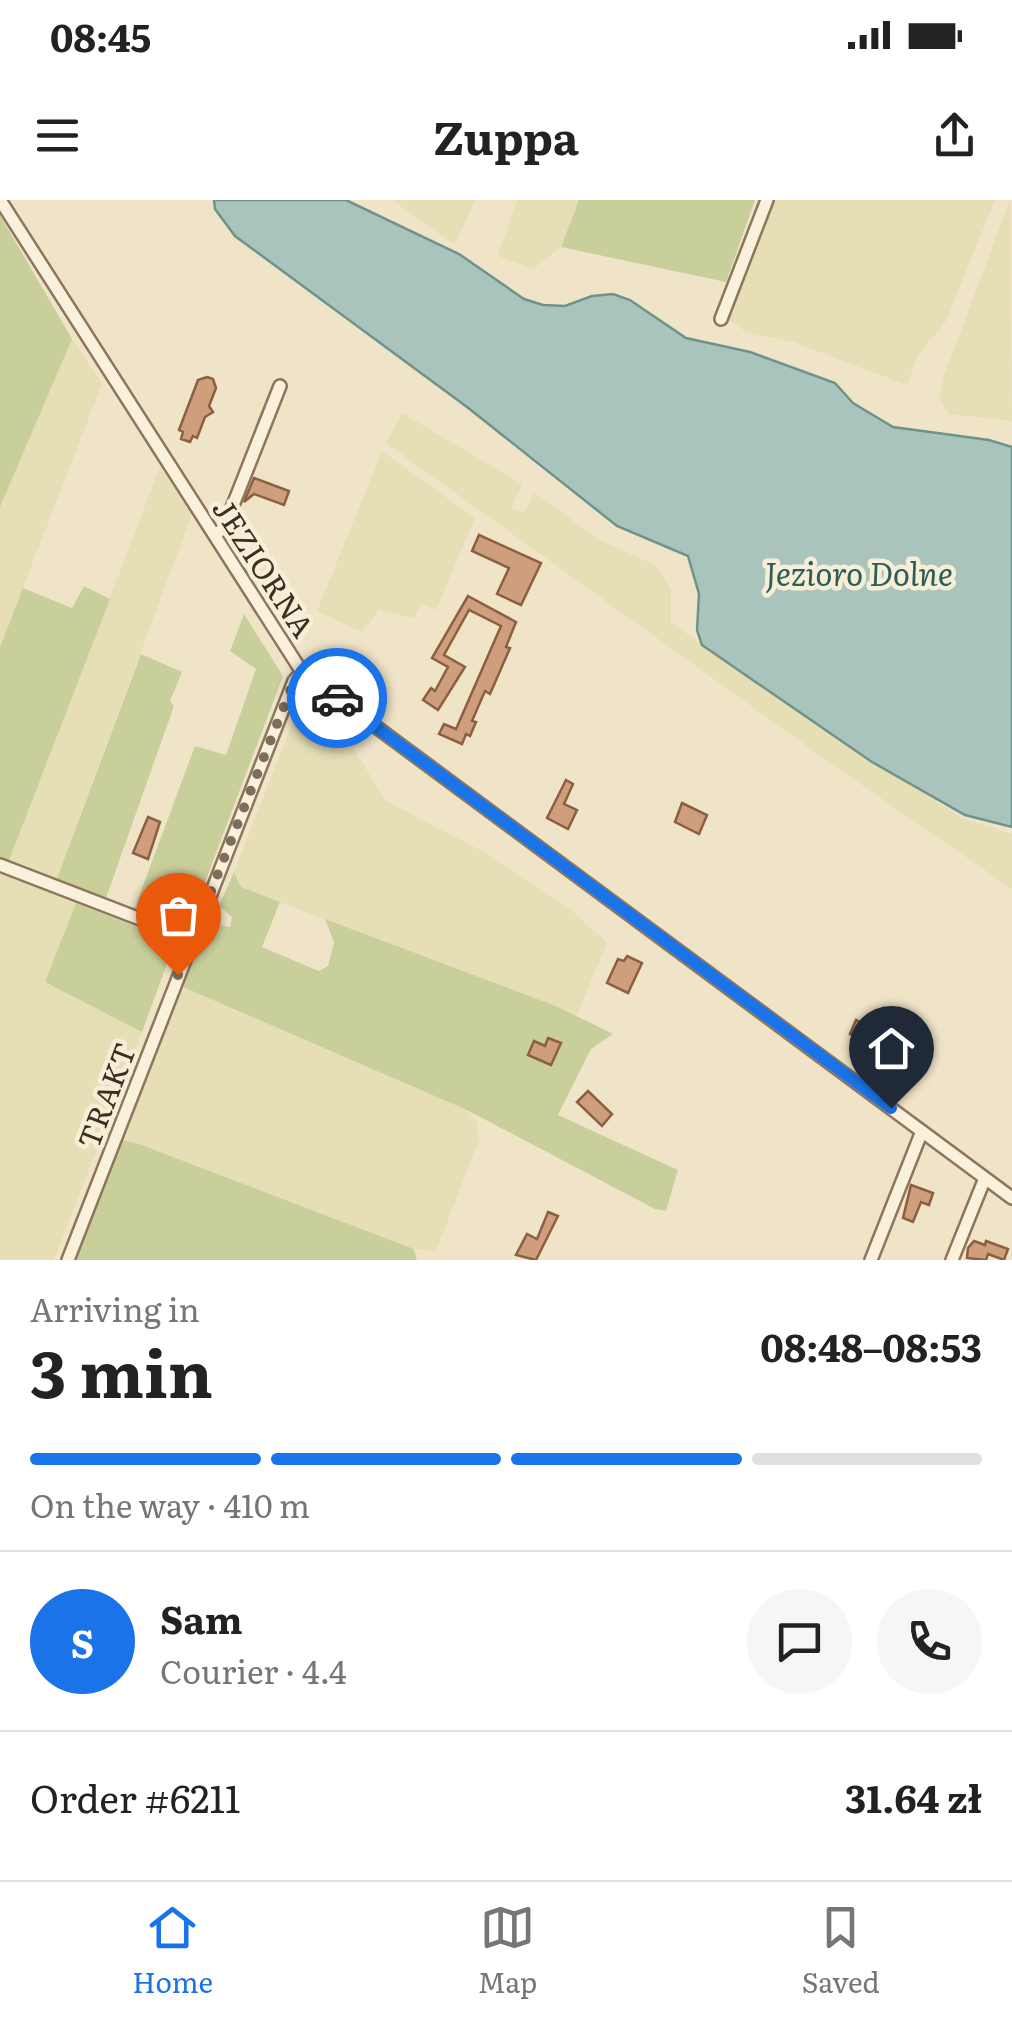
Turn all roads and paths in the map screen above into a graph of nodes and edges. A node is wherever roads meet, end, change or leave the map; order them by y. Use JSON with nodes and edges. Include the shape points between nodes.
{"nodes":[{"id":1,"x":0,"y":200,"type":"edge"},
{"id":2,"x":767,"y":200,"type":"edge"},
{"id":3,"x":720,"y":319,"type":"dead end"},
{"id":4,"x":280,"y":386,"type":"dead end"},
{"id":5,"x":214,"y":535,"type":"junction"},
{"id":6,"x":302,"y":672,"type":"junction"},
{"id":7,"x":0,"y":866,"type":"edge"},
{"id":8,"x":192,"y":939,"type":"junction"},
{"id":9,"x":922,"y":1132,"type":"junction"},
{"id":10,"x":985,"y":1178,"type":"junction"},
{"id":11,"x":1012,"y":1198,"type":"edge"},
{"id":12,"x":68,"y":1260,"type":"edge"},
{"id":13,"x":871,"y":1260,"type":"edge"},
{"id":14,"x":952,"y":1260,"type":"edge"}],
"edges":[{"from":1,"to":5,"type":"street","name":"JEZIORNA"},
{"from":2,"to":3,"type":"street"},
{"from":4,"to":5,"type":"street","via":[[224,528]]},
{"from":5,"to":6,"type":"street","name":"JEZIORNA"},
{"from":6,"to":8,"type":"street","name":"TRAKT"},
{"from":6,"to":9,"type":"street","name":"JEZIORNA"},
{"from":7,"to":8,"type":"street"},
{"from":8,"to":12,"type":"street","name":"TRAKT"},
{"from":9,"to":10,"type":"street","name":"JEZIORNA"},
{"from":9,"to":13,"type":"street"},
{"from":10,"to":11,"type":"street","name":"JEZIORNA"},
{"from":10,"to":14,"type":"street"}]}
